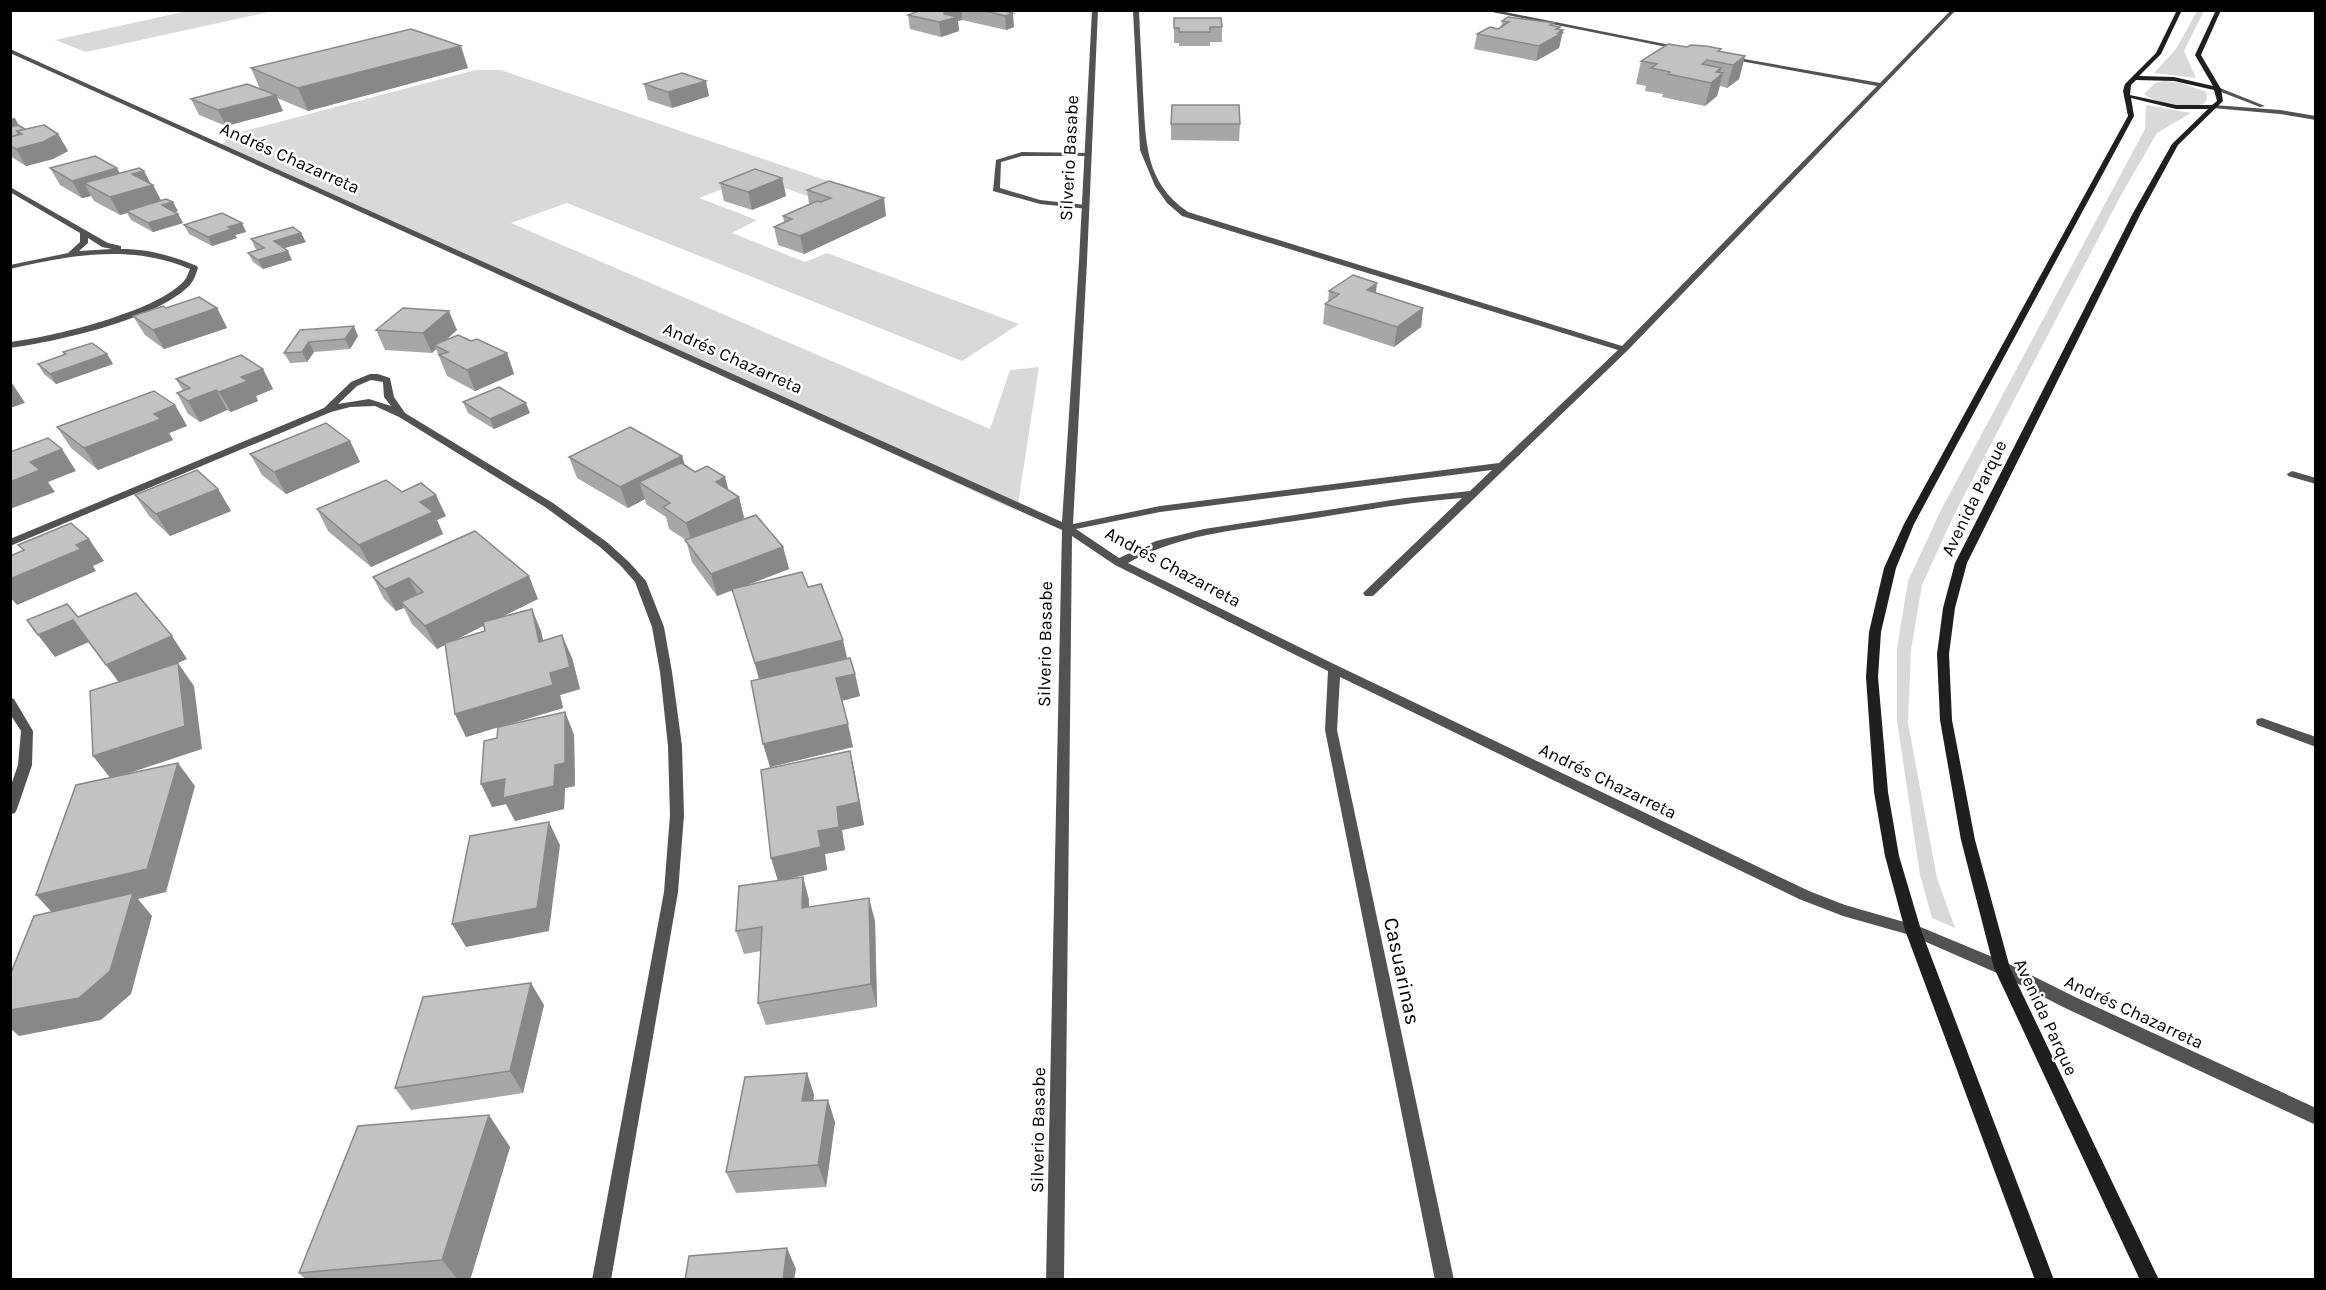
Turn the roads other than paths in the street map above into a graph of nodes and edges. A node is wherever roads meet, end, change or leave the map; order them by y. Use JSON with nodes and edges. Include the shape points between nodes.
{"nodes":[{"id":1,"x":1095,"y":10,"type":"edge"},
{"id":2,"x":1136,"y":10,"type":"edge"},
{"id":3,"x":1484,"y":10,"type":"edge"},
{"id":4,"x":1954,"y":10,"type":"edge"},
{"id":5,"x":2180,"y":10,"type":"edge"},
{"id":6,"x":2218,"y":10,"type":"edge"},
{"id":7,"x":1694,"y":50,"type":"edge"},
{"id":8,"x":10,"y":51,"type":"edge"},
{"id":9,"x":1717,"y":55,"type":"edge"},
{"id":10,"x":2134,"y":78,"type":"junction"},
{"id":11,"x":1881,"y":86,"type":"junction"},
{"id":12,"x":2218,"y":89,"type":"junction"},
{"id":13,"x":2128,"y":96,"type":"junction"},
{"id":14,"x":2214,"y":107,"type":"junction"},
{"id":15,"x":2280,"y":112,"type":"junction"},
{"id":16,"x":2316,"y":118,"type":"edge"},
{"id":17,"x":1089,"y":154,"type":"junction"},
{"id":18,"x":10,"y":189,"type":"edge"},
{"id":19,"x":1086,"y":207,"type":"junction"},
{"id":20,"x":84,"y":232,"type":"junction"},
{"id":21,"x":137,"y":253,"type":"junction"},
{"id":22,"x":69,"y":256,"type":"junction"},
{"id":23,"x":10,"y":267,"type":"edge"},
{"id":24,"x":88,"y":329,"type":"junction"},
{"id":25,"x":10,"y":345,"type":"edge"},
{"id":26,"x":1624,"y":349,"type":"junction"},
{"id":27,"x":10,"y":355,"type":"edge"},
{"id":28,"x":328,"y":410,"type":"junction"},
{"id":29,"x":402,"y":415,"type":"junction"},
{"id":30,"x":1500,"y":466,"type":"junction"},
{"id":31,"x":2292,"y":474,"type":"dead end"},
{"id":32,"x":2316,"y":481,"type":"edge"},
{"id":33,"x":1471,"y":494,"type":"junction"},
{"id":34,"x":1067,"y":528,"type":"junction"},
{"id":35,"x":10,"y":543,"type":"edge"},
{"id":36,"x":1119,"y":563,"type":"junction"},
{"id":37,"x":1369,"y":593,"type":"dead end"},
{"id":38,"x":1334,"y":669,"type":"junction"},
{"id":39,"x":10,"y":702,"type":"edge"},
{"id":40,"x":2262,"y":722,"type":"dead end"},
{"id":41,"x":2316,"y":742,"type":"edge"},
{"id":42,"x":10,"y":809,"type":"edge"},
{"id":43,"x":1913,"y":930,"type":"junction"},
{"id":44,"x":2002,"y":968,"type":"junction"},
{"id":45,"x":2316,"y":1117,"type":"edge"},
{"id":46,"x":601,"y":1280,"type":"edge"},
{"id":47,"x":1055,"y":1280,"type":"edge"},
{"id":48,"x":1445,"y":1280,"type":"edge"},
{"id":49,"x":2045,"y":1280,"type":"edge"},
{"id":50,"x":2150,"y":1280,"type":"edge"}],
"edges":[{"from":1,"to":17,"type":"street","name":"Silverio Basabe"},
{"from":2,"to":26,"type":"street","via":[[1143,150],[1148,168],[1171,206],[1185,214]]},
{"from":3,"to":7,"type":"street"},
{"from":4,"to":11,"type":"street"},
{"from":5,"to":10,"type":"street","via":[[2158,54]]},
{"from":6,"to":12,"type":"street","via":[[2198,55]]},
{"from":8,"to":34,"type":"street","name":"Andrés Chazarreta"},
{"from":9,"to":11,"type":"street"},
{"from":10,"to":12,"type":"street","via":[[2174,79]]},
{"from":10,"to":13,"type":"street","via":[[2128,84]]},
{"from":11,"to":26,"type":"street"},
{"from":12,"to":14,"type":"street","via":[[2220,101]]},
{"from":12,"to":15,"type":"street"},
{"from":13,"to":14,"type":"street","via":[[2176,107]]},
{"from":13,"to":43,"type":"street","via":[[2132,116],[1909,525],[1890,568],[1875,632],[1875,732],[1892,855]]},
{"from":14,"to":15,"type":"street"},
{"from":14,"to":44,"type":"street","name":"Avenida Parque","via":[[2175,144],[2137,213],[1961,563],[1949,608],[1943,654],[1946,720],[1968,840]]},
{"from":15,"to":16,"type":"street"},
{"from":17,"to":19,"type":"street","name":"Silverio Basabe"},
{"from":17,"to":19,"type":"street","via":[[1022,154],[998,161],[996,189],[1054,205]]},
{"from":18,"to":20,"type":"street"},
{"from":19,"to":34,"type":"street","name":"Silverio Basabe"},
{"from":20,"to":21,"type":"street","via":[[105,244]]},
{"from":20,"to":22,"type":"street","via":[[84,243]]},
{"from":21,"to":22,"type":"street","via":[[112,251]]},
{"from":21,"to":24,"type":"street","via":[[184,263],[194,268],[194,274],[189,283],[169,297]]},
{"from":22,"to":23,"type":"street"},
{"from":24,"to":25,"type":"street"},
{"from":24,"to":27,"type":"street"},
{"from":26,"to":30,"type":"street"},
{"from":28,"to":29,"type":"street","via":[[369,402]]},
{"from":28,"to":29,"type":"street","via":[[351,386],[381,377],[387,380],[389,397]]},
{"from":28,"to":35,"type":"street"},
{"from":29,"to":46,"type":"street","via":[[549,505],[604,545],[640,581],[658,627],[675,746],[677,815],[671,892]]},
{"from":30,"to":33,"type":"street"},
{"from":30,"to":34,"type":"street","via":[[1160,509]]},
{"from":31,"to":32,"type":"street"},
{"from":33,"to":36,"type":"street","via":[[1428,496],[1184,536],[1138,551]]},
{"from":33,"to":37,"type":"street"},
{"from":34,"to":36,"type":"street","name":"Andrés Chazarreta"},
{"from":34,"to":47,"type":"street","name":"Silverio Basabe"},
{"from":36,"to":38,"type":"street","name":"Andrés Chazarreta"},
{"from":38,"to":43,"type":"street","name":"Andrés Chazarreta","via":[[1804,895]]},
{"from":38,"to":48,"type":"street","name":"Casuarinas","via":[[1330,730]]},
{"from":39,"to":42,"type":"street","via":[[27,731],[25,765]]},
{"from":40,"to":41,"type":"street"},
{"from":43,"to":44,"type":"street","name":"Andrés Chazarreta"},
{"from":43,"to":49,"type":"street"},
{"from":44,"to":45,"type":"street","name":"Andrés Chazarreta"},
{"from":44,"to":50,"type":"street","name":"Avenida Parque"}]}
